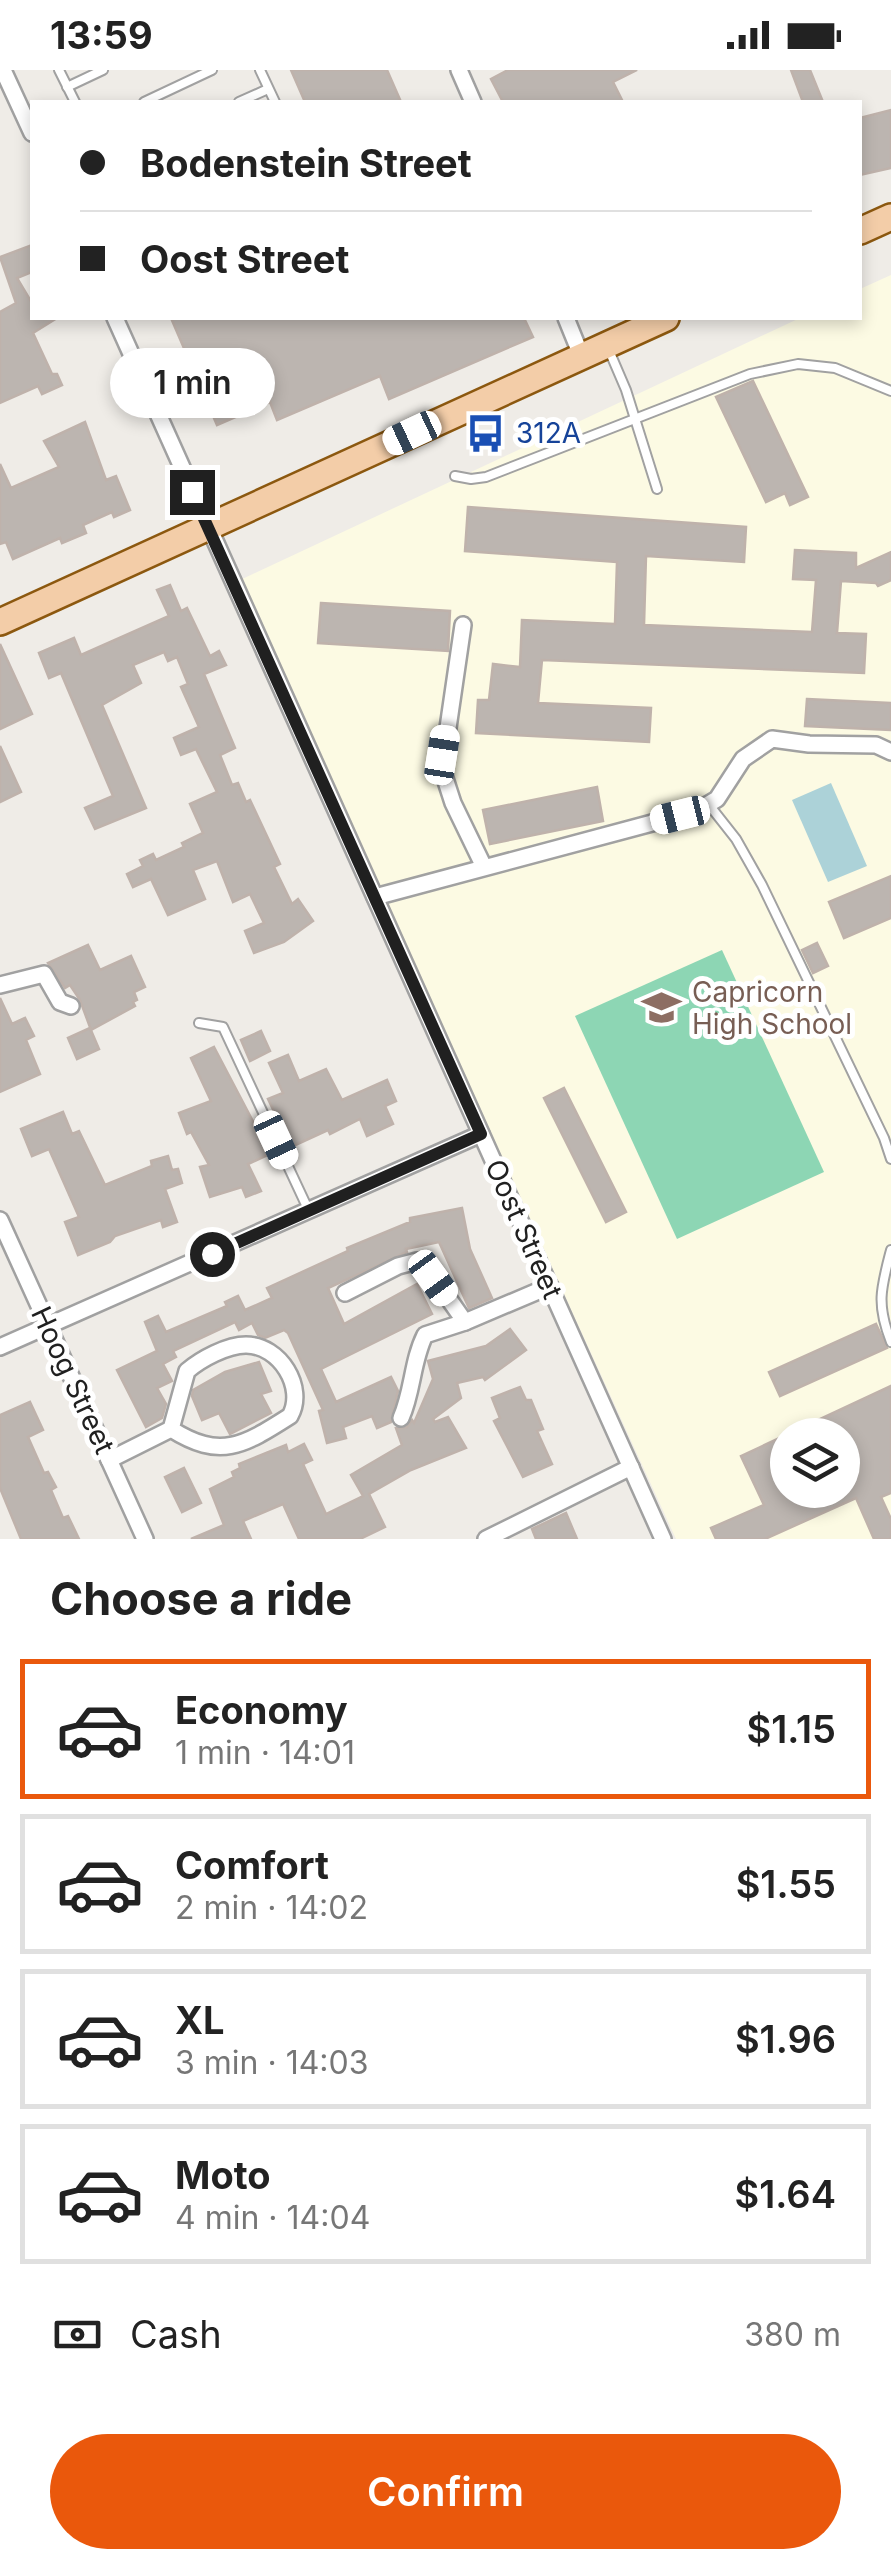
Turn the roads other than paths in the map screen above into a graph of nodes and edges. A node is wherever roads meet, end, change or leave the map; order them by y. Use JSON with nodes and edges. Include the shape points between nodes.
{"nodes":[{"id":1,"x":3,"y":70,"type":"edge"},
{"id":2,"x":59,"y":70,"type":"edge"},
{"id":3,"x":103,"y":70,"type":"edge"},
{"id":4,"x":212,"y":70,"type":"edge"},
{"id":5,"x":260,"y":70,"type":"edge"},
{"id":6,"x":459,"y":70,"type":"edge"},
{"id":7,"x":67,"y":87,"type":"junction"},
{"id":8,"x":268,"y":89,"type":"junction"},
{"id":9,"x":73,"y":100,"type":"edge"},
{"id":10,"x":149,"y":100,"type":"edge"},
{"id":11,"x":243,"y":100,"type":"edge"},
{"id":12,"x":274,"y":100,"type":"edge"},
{"id":13,"x":472,"y":100,"type":"edge"},
{"id":14,"x":30,"y":130,"type":"edge"},
{"id":15,"x":891,"y":217,"type":"edge"},
{"id":16,"x":862,"y":230,"type":"edge"},
{"id":17,"x":117,"y":320,"type":"edge"},
{"id":18,"x":567,"y":320,"type":"edge"},
{"id":19,"x":661,"y":320,"type":"edge"},
{"id":20,"x":606,"y":344,"type":"junction"},
{"id":21,"x":581,"y":355,"type":"junction"},
{"id":22,"x":891,"y":391,"type":"edge"},
{"id":23,"x":635,"y":420,"type":"junction"},
{"id":24,"x":455,"y":476,"type":"dead end"},
{"id":25,"x":657,"y":489,"type":"dead end"},
{"id":26,"x":208,"y":526,"type":"junction"},
{"id":27,"x":0,"y":622,"type":"edge"},
{"id":28,"x":463,"y":625,"type":"dead end"},
{"id":29,"x":891,"y":752,"type":"edge"},
{"id":30,"x":710,"y":806,"type":"junction"},
{"id":31,"x":484,"y":867,"type":"junction"},
{"id":32,"x":375,"y":897,"type":"junction"},
{"id":33,"x":0,"y":985,"type":"edge"},
{"id":34,"x":71,"y":1006,"type":"dead end"},
{"id":35,"x":199,"y":1023,"type":"dead end"},
{"id":36,"x":481,"y":1134,"type":"junction"},
{"id":37,"x":891,"y":1158,"type":"edge"},
{"id":38,"x":309,"y":1211,"type":"junction"},
{"id":39,"x":0,"y":1220,"type":"edge"},
{"id":40,"x":891,"y":1250,"type":"edge"},
{"id":41,"x":550,"y":1286,"type":"junction"},
{"id":42,"x":345,"y":1293,"type":"dead end"},
{"id":43,"x":465,"y":1322,"type":"junction"},
{"id":44,"x":49,"y":1326,"type":"junction"},
{"id":45,"x":891,"y":1342,"type":"edge"},
{"id":46,"x":0,"y":1347,"type":"edge"},
{"id":47,"x":401,"y":1418,"type":"dead end"},
{"id":48,"x":171,"y":1429,"type":"junction"},
{"id":49,"x":110,"y":1460,"type":"junction"},
{"id":50,"x":631,"y":1468,"type":"junction"},
{"id":51,"x":146,"y":1539,"type":"edge"},
{"id":52,"x":486,"y":1539,"type":"edge"},
{"id":53,"x":662,"y":1539,"type":"edge"}],
"edges":[{"from":1,"to":14,"type":"street"},
{"from":2,"to":7,"type":"lane"},
{"from":3,"to":7,"type":"lane"},
{"from":4,"to":10,"type":"lane"},
{"from":5,"to":8,"type":"lane"},
{"from":6,"to":13,"type":"street"},
{"from":7,"to":9,"type":"lane"},
{"from":8,"to":11,"type":"lane"},
{"from":8,"to":12,"type":"lane"},
{"from":15,"to":16,"type":"main road"},
{"from":17,"to":26,"type":"street","name":"Oost Street"},
{"from":18,"to":21,"type":"street"},
{"from":19,"to":20,"type":"main road"},
{"from":20,"to":21,"type":"main road"},
{"from":20,"to":23,"type":"lane"},
{"from":21,"to":26,"type":"main road"},
{"from":22,"to":23,"type":"lane","via":[[835,368],[798,364],[750,374]]},
{"from":23,"to":24,"type":"lane","via":[[486,478]]},
{"from":23,"to":25,"type":"lane"},
{"from":26,"to":27,"type":"main road"},
{"from":26,"to":32,"type":"street","name":"Oost Street"},
{"from":28,"to":31,"type":"street","via":[[442,769]]},
{"from":29,"to":30,"type":"street","via":[[876,745],[772,739],[743,759]]},
{"from":30,"to":31,"type":"street"},
{"from":30,"to":37,"type":"lane","via":[[762,885]]},
{"from":31,"to":32,"type":"street"},
{"from":32,"to":36,"type":"street","name":"Oost Street"},
{"from":33,"to":34,"type":"street","via":[[44,974],[60,1002]]},
{"from":35,"to":38,"type":"lane","via":[[224,1027]]},
{"from":36,"to":38,"type":"street"},
{"from":36,"to":41,"type":"street","name":"Oost Street"},
{"from":38,"to":44,"type":"street"},
{"from":39,"to":44,"type":"street","name":"Hoog Street"},
{"from":40,"to":45,"type":"lane","via":[[880,1290]]},
{"from":41,"to":43,"type":"street"},
{"from":41,"to":50,"type":"street","name":"Oost Street"},
{"from":42,"to":43,"type":"street","via":[[417,1261]]},
{"from":43,"to":47,"type":"street","via":[[425,1335]]},
{"from":44,"to":46,"type":"street"},
{"from":44,"to":49,"type":"street","name":"Hoog Street"},
{"from":48,"to":48,"type":"street","via":[[203,1447],[240,1443],[290,1416],[296,1394],[290,1375],[264,1349],[225,1350],[187,1371]]},
{"from":48,"to":49,"type":"street"},
{"from":49,"to":51,"type":"street","name":"Hoog Street"},
{"from":50,"to":52,"type":"street"},
{"from":50,"to":53,"type":"street","name":"Oost Street"}]}
